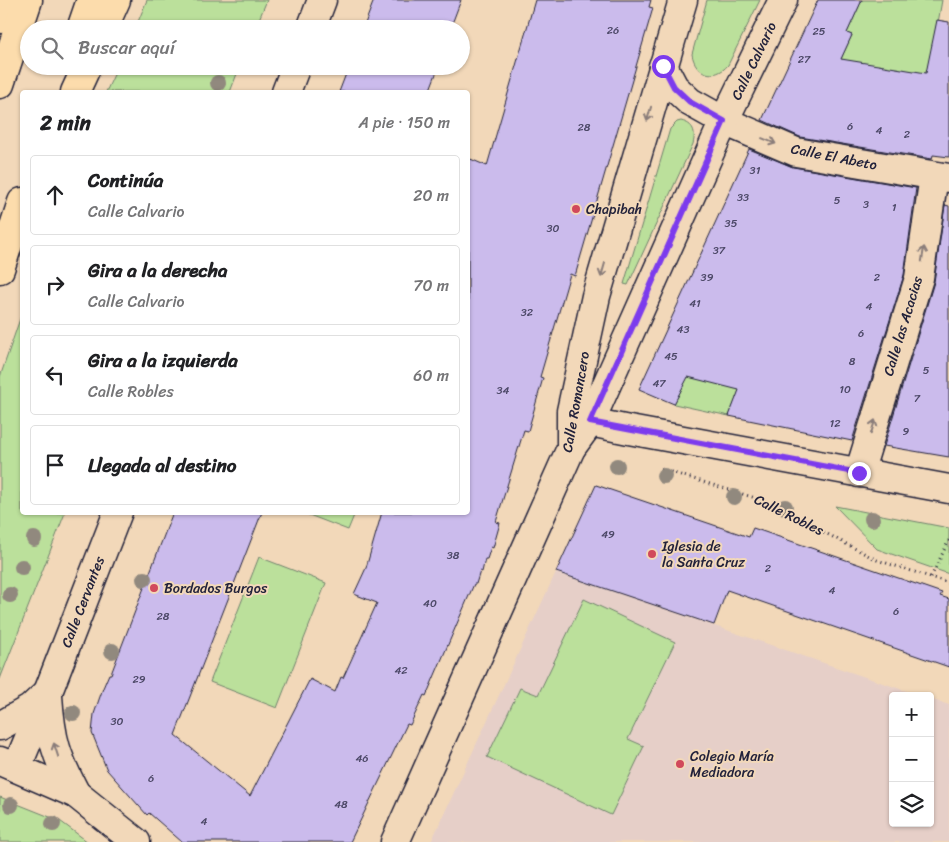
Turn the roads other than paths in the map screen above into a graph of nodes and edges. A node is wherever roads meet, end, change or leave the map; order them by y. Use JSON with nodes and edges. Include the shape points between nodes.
{"nodes":[{"id":1,"x":6,"y":0,"type":"edge"},
{"id":2,"x":28,"y":0,"type":"edge"},
{"id":3,"x":91,"y":0,"type":"edge"},
{"id":4,"x":116,"y":0,"type":"edge"},
{"id":5,"x":322,"y":0,"type":"edge"},
{"id":6,"x":683,"y":0,"type":"edge"},
{"id":7,"x":783,"y":0,"type":"edge"},
{"id":8,"x":0,"y":19,"type":"edge"},
{"id":9,"x":21,"y":20,"type":"edge"},
{"id":10,"x":84,"y":20,"type":"edge"},
{"id":11,"x":107,"y":20,"type":"edge"},
{"id":12,"x":314,"y":20,"type":"edge"},
{"id":13,"x":20,"y":24,"type":"edge"},
{"id":14,"x":663,"y":66,"type":"junction"},
{"id":15,"x":65,"y":75,"type":"edge"},
{"id":16,"x":83,"y":75,"type":"edge"},
{"id":17,"x":293,"y":75,"type":"edge"},
{"id":18,"x":0,"y":84,"type":"edge"},
{"id":19,"x":61,"y":90,"type":"edge"},
{"id":20,"x":76,"y":90,"type":"edge"},
{"id":21,"x":287,"y":90,"type":"edge"},
{"id":22,"x":724,"y":121,"type":"junction"},
{"id":23,"x":942,"y":177,"type":"edge"},
{"id":24,"x":20,"y":208,"type":"edge"},
{"id":25,"x":20,"y":218,"type":"edge"},
{"id":26,"x":3,"y":260,"type":"edge"},
{"id":27,"x":590,"y":422,"type":"junction"},
{"id":28,"x":571,"y":448,"type":"junction"},
{"id":29,"x":859,"y":473,"type":"junction"},
{"id":30,"x":949,"y":489,"type":"edge"},
{"id":31,"x":117,"y":515,"type":"edge"},
{"id":32,"x":48,"y":692,"type":"junction"},
{"id":33,"x":0,"y":726,"type":"edge"},
{"id":34,"x":8,"y":764,"type":"edge"},
{"id":35,"x":76,"y":794,"type":"junction"},
{"id":36,"x":136,"y":842,"type":"edge"},
{"id":37,"x":395,"y":842,"type":"edge"}],
"edges":[{"from":1,"to":8,"type":"highway"},
{"from":2,"to":9,"type":"highway"},
{"from":3,"to":10,"type":"highway"},
{"from":4,"to":11,"type":"highway"},
{"from":5,"to":12,"type":"street"},
{"from":6,"to":14,"type":"street","name":"Calle Romancero"},
{"from":7,"to":22,"type":"street","name":"Calle Calvario"},
{"from":13,"to":18,"type":"highway"},
{"from":14,"to":22,"type":"street","via":[[674,87],[690,102]]},
{"from":14,"to":28,"type":"street","name":"Calle Romancero","one_way":true,"via":[[596,296],[571,411]]},
{"from":15,"to":19,"type":"highway"},
{"from":16,"to":20,"type":"highway"},
{"from":17,"to":21,"type":"street"},
{"from":22,"to":23,"type":"street","name":"Calle El Abeto","one_way":true,"via":[[796,152]]},
{"from":22,"to":27,"type":"street","name":"Calle Calvario"},
{"from":29,"to":23,"type":"street","name":"Calle las Acacias","one_way":true,"via":[[919,278]]},
{"from":24,"to":26,"type":"highway"},
{"from":25,"to":26,"type":"highway"},
{"from":27,"to":28,"type":"street","name":"Calle Calvario"},
{"from":27,"to":29,"type":"street"},
{"from":28,"to":37,"type":"street","name":"Calle Romancero"},
{"from":29,"to":30,"type":"street"},
{"from":31,"to":32,"type":"street","name":"Calle Cervantes"},
{"from":32,"to":33,"type":"street","name":"Calle Cervantes","via":[[30,709]]},
{"from":32,"to":34,"type":"street","name":"Calle Cervantes"},
{"from":35,"to":32,"type":"street","name":"Calle Cervantes","one_way":true,"via":[[53,743]]},
{"from":34,"to":35,"type":"street"},
{"from":35,"to":36,"type":"street"}]}
